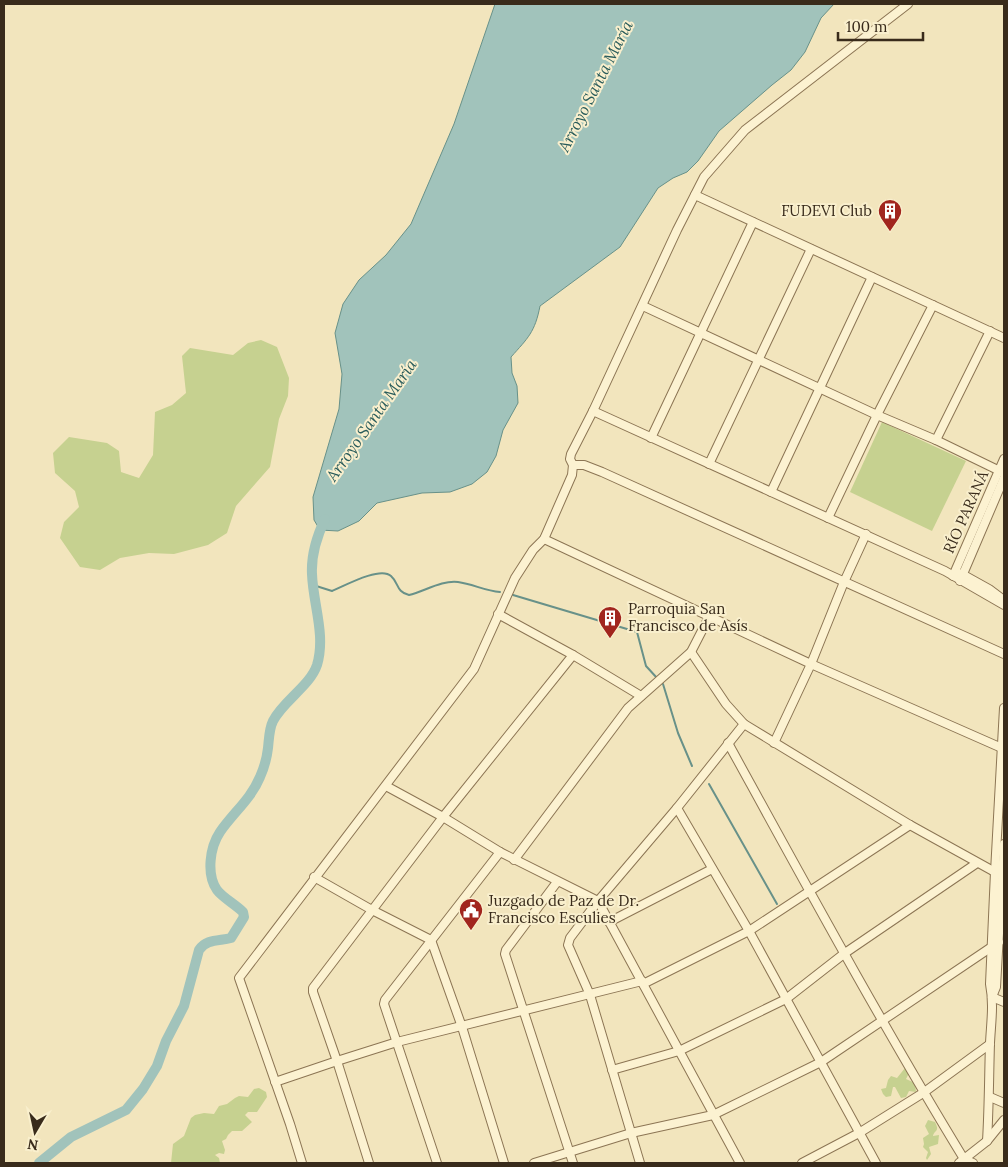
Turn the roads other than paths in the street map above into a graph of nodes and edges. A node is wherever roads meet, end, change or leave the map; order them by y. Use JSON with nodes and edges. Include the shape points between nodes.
{"nodes":[{"id":1,"x":908,"y":4,"type":"edge"},
{"id":2,"x":695,"y":196,"type":"junction"},
{"id":3,"x":753,"y":222,"type":"junction"},
{"id":4,"x":811,"y":248,"type":"junction"},
{"id":5,"x":872,"y":277,"type":"junction"},
{"id":6,"x":933,"y":305,"type":"junction"},
{"id":7,"x":643,"y":306,"type":"junction"},
{"id":8,"x":990,"y":331,"type":"junction"},
{"id":9,"x":700,"y":333,"type":"junction"},
{"id":10,"x":1004,"y":338,"type":"edge"},
{"id":11,"x":759,"y":360,"type":"junction"},
{"id":12,"x":819,"y":388,"type":"junction"},
{"id":13,"x":594,"y":411,"type":"junction"},
{"id":14,"x":877,"y":415,"type":"junction"},
{"id":15,"x":651,"y":438,"type":"junction"},
{"id":16,"x":936,"y":440,"type":"junction"},
{"id":17,"x":1004,"y":459,"type":"edge"},
{"id":18,"x":710,"y":464,"type":"junction"},
{"id":19,"x":573,"y":465,"type":"junction"},
{"id":20,"x":1002,"y":472,"type":"edge"},
{"id":21,"x":1004,"y":478,"type":"edge"},
{"id":22,"x":771,"y":492,"type":"junction"},
{"id":23,"x":828,"y":518,"type":"junction"},
{"id":24,"x":866,"y":534,"type":"junction"},
{"id":25,"x":544,"y":539,"type":"junction"},
{"id":26,"x":957,"y":576,"type":"junction"},
{"id":27,"x":844,"y":582,"type":"junction"},
{"id":28,"x":1004,"y":600,"type":"edge"},
{"id":29,"x":1004,"y":605,"type":"edge"},
{"id":30,"x":498,"y":614,"type":"junction"},
{"id":31,"x":709,"y":617,"type":"junction"},
{"id":32,"x":691,"y":652,"type":"junction"},
{"id":33,"x":1004,"y":654,"type":"edge"},
{"id":34,"x":573,"y":655,"type":"junction"},
{"id":35,"x":811,"y":664,"type":"junction"},
{"id":36,"x":641,"y":696,"type":"junction"},
{"id":37,"x":1004,"y":708,"type":"edge"},
{"id":38,"x":744,"y":724,"type":"junction"},
{"id":39,"x":728,"y":743,"type":"junction"},
{"id":40,"x":774,"y":743,"type":"junction"},
{"id":41,"x":1003,"y":749,"type":"edge"},
{"id":42,"x":386,"y":786,"type":"junction"},
{"id":43,"x":677,"y":808,"type":"junction"},
{"id":44,"x":443,"y":817,"type":"junction"},
{"id":45,"x":910,"y":825,"type":"junction"},
{"id":46,"x":1004,"y":844,"type":"edge"},
{"id":47,"x":500,"y":852,"type":"junction"},
{"id":48,"x":514,"y":860,"type":"junction"},
{"id":49,"x":977,"y":863,"type":"junction"},
{"id":50,"x":712,"y":869,"type":"junction"},
{"id":51,"x":994,"y":872,"type":"junction"},
{"id":52,"x":1003,"y":876,"type":"edge"},
{"id":53,"x":314,"y":877,"type":"junction"},
{"id":54,"x":557,"y":882,"type":"junction"},
{"id":55,"x":809,"y":890,"type":"junction"},
{"id":56,"x":598,"y":901,"type":"junction"},
{"id":57,"x":372,"y":910,"type":"junction"},
{"id":58,"x":609,"y":922,"type":"junction"},
{"id":59,"x":749,"y":931,"type":"junction"},
{"id":60,"x":431,"y":940,"type":"junction"},
{"id":61,"x":995,"y":943,"type":"junction"},
{"id":62,"x":845,"y":953,"type":"junction"},
{"id":63,"x":642,"y":983,"type":"junction"},
{"id":64,"x":997,"y":987,"type":"edge"},
{"id":65,"x":590,"y":995,"type":"junction"},
{"id":66,"x":992,"y":997,"type":"junction"},
{"id":67,"x":786,"y":999,"type":"junction"},
{"id":68,"x":1004,"y":1002,"type":"edge"},
{"id":69,"x":523,"y":1010,"type":"junction"},
{"id":70,"x":883,"y":1019,"type":"junction"},
{"id":71,"x":462,"y":1027,"type":"junction"},
{"id":72,"x":397,"y":1042,"type":"junction"},
{"id":73,"x":990,"y":1044,"type":"junction"},
{"id":74,"x":679,"y":1050,"type":"junction"},
{"id":75,"x":337,"y":1061,"type":"junction"},
{"id":76,"x":821,"y":1062,"type":"junction"},
{"id":77,"x":612,"y":1070,"type":"junction"},
{"id":78,"x":275,"y":1082,"type":"junction"},
{"id":79,"x":923,"y":1092,"type":"junction"},
{"id":80,"x":990,"y":1097,"type":"junction"},
{"id":81,"x":1004,"y":1104,"type":"edge"},
{"id":82,"x":713,"y":1115,"type":"junction"},
{"id":83,"x":1004,"y":1120,"type":"edge"},
{"id":84,"x":631,"y":1133,"type":"junction"},
{"id":85,"x":859,"y":1133,"type":"junction"},
{"id":86,"x":988,"y":1141,"type":"junction"},
{"id":87,"x":569,"y":1152,"type":"junction"},
{"id":88,"x":962,"y":1161,"type":"edge"},
{"id":89,"x":302,"y":1163,"type":"edge"},
{"id":90,"x":368,"y":1163,"type":"edge"},
{"id":91,"x":437,"y":1163,"type":"edge"},
{"id":92,"x":504,"y":1163,"type":"edge"},
{"id":93,"x":534,"y":1163,"type":"edge"},
{"id":94,"x":572,"y":1163,"type":"edge"},
{"id":95,"x":640,"y":1163,"type":"edge"},
{"id":96,"x":740,"y":1163,"type":"edge"},
{"id":97,"x":802,"y":1163,"type":"edge"},
{"id":98,"x":876,"y":1163,"type":"edge"},
{"id":99,"x":973,"y":1163,"type":"edge"}],
"edges":[{"from":1,"to":2,"type":"street","via":[[745,130],[704,177]]},
{"from":2,"to":3,"type":"street"},
{"from":2,"to":7,"type":"street"},
{"from":3,"to":4,"type":"street"},
{"from":3,"to":9,"type":"street"},
{"from":4,"to":5,"type":"street"},
{"from":4,"to":11,"type":"street"},
{"from":5,"to":6,"type":"street"},
{"from":5,"to":12,"type":"street"},
{"from":6,"to":8,"type":"street"},
{"from":6,"to":14,"type":"street"},
{"from":7,"to":9,"type":"street"},
{"from":7,"to":13,"type":"street"},
{"from":8,"to":10,"type":"street"},
{"from":8,"to":16,"type":"street"},
{"from":9,"to":11,"type":"street"},
{"from":9,"to":15,"type":"street"},
{"from":11,"to":12,"type":"street"},
{"from":11,"to":18,"type":"street"},
{"from":12,"to":14,"type":"street"},
{"from":12,"to":22,"type":"street"},
{"from":13,"to":15,"type":"street"},
{"from":13,"to":19,"type":"street","via":[[571,454]]},
{"from":14,"to":16,"type":"street"},
{"from":14,"to":23,"type":"street"},
{"from":15,"to":18,"type":"street"},
{"from":16,"to":20,"type":"street"},
{"from":17,"to":20,"type":"street","name":"RÍO PARANÁ"},
{"from":18,"to":22,"type":"street"},
{"from":19,"to":25,"type":"street","via":[[566,490]]},
{"from":19,"to":27,"type":"street","via":[[584,465],[602,472]]},
{"from":20,"to":26,"type":"street","name":"RÍO PARANÁ"},
{"from":21,"to":26,"type":"street","name":"RÍO PARANÁ"},
{"from":22,"to":23,"type":"street"},
{"from":23,"to":24,"type":"street"},
{"from":24,"to":26,"type":"street"},
{"from":24,"to":27,"type":"street"},
{"from":25,"to":30,"type":"street","via":[[520,568]]},
{"from":25,"to":31,"type":"street"},
{"from":26,"to":28,"type":"street","via":[[989,589]]},
{"from":26,"to":29,"type":"street"},
{"from":27,"to":33,"type":"street"},
{"from":27,"to":35,"type":"street"},
{"from":30,"to":34,"type":"street"},
{"from":30,"to":42,"type":"street","via":[[474,669]]},
{"from":31,"to":32,"type":"street"},
{"from":31,"to":35,"type":"street"},
{"from":32,"to":36,"type":"street"},
{"from":32,"to":38,"type":"street","via":[[726,704]]},
{"from":34,"to":36,"type":"street"},
{"from":34,"to":44,"type":"street"},
{"from":35,"to":40,"type":"street"},
{"from":35,"to":41,"type":"street"},
{"from":36,"to":48,"type":"street","via":[[628,708]]},
{"from":37,"to":41,"type":"street"},
{"from":38,"to":39,"type":"street"},
{"from":38,"to":40,"type":"street"},
{"from":39,"to":43,"type":"street"},
{"from":39,"to":55,"type":"street"},
{"from":40,"to":45,"type":"street"},
{"from":41,"to":51,"type":"street"},
{"from":42,"to":44,"type":"street"},
{"from":42,"to":53,"type":"street"},
{"from":43,"to":50,"type":"street"},
{"from":43,"to":56,"type":"street"},
{"from":44,"to":47,"type":"street"},
{"from":44,"to":57,"type":"street"},
{"from":45,"to":49,"type":"street"},
{"from":45,"to":55,"type":"street"},
{"from":46,"to":52,"type":"street"},
{"from":47,"to":48,"type":"street"},
{"from":47,"to":60,"type":"street"},
{"from":48,"to":54,"type":"street"},
{"from":49,"to":51,"type":"street"},
{"from":49,"to":62,"type":"street"},
{"from":50,"to":58,"type":"street"},
{"from":50,"to":59,"type":"street"},
{"from":51,"to":52,"type":"street"},
{"from":51,"to":61,"type":"street"},
{"from":52,"to":61,"type":"street"},
{"from":53,"to":57,"type":"street"},
{"from":53,"to":78,"type":"street","via":[[238,978]]},
{"from":54,"to":56,"type":"street"},
{"from":54,"to":69,"type":"street","via":[[506,950]]},
{"from":55,"to":59,"type":"street"},
{"from":55,"to":62,"type":"street"},
{"from":56,"to":58,"type":"street"},
{"from":56,"to":65,"type":"street","via":[[568,945]]},
{"from":57,"to":60,"type":"street"},
{"from":57,"to":75,"type":"street","via":[[313,988]]},
{"from":58,"to":63,"type":"street"},
{"from":59,"to":63,"type":"street"},
{"from":59,"to":67,"type":"street"},
{"from":60,"to":71,"type":"street"},
{"from":60,"to":72,"type":"street","via":[[385,1000]]},
{"from":61,"to":64,"type":"street"},
{"from":61,"to":70,"type":"street"},
{"from":62,"to":67,"type":"street"},
{"from":62,"to":70,"type":"street"},
{"from":63,"to":65,"type":"street"},
{"from":63,"to":74,"type":"street"},
{"from":64,"to":66,"type":"street"},
{"from":65,"to":69,"type":"street"},
{"from":65,"to":77,"type":"street"},
{"from":66,"to":68,"type":"street"},
{"from":66,"to":73,"type":"street"},
{"from":67,"to":74,"type":"street"},
{"from":67,"to":76,"type":"street"},
{"from":69,"to":71,"type":"street"},
{"from":69,"to":87,"type":"street"},
{"from":70,"to":76,"type":"street"},
{"from":70,"to":79,"type":"street"},
{"from":71,"to":72,"type":"street"},
{"from":71,"to":92,"type":"street"},
{"from":72,"to":75,"type":"street"},
{"from":72,"to":91,"type":"street"},
{"from":73,"to":79,"type":"street"},
{"from":73,"to":80,"type":"street"},
{"from":74,"to":77,"type":"street"},
{"from":74,"to":82,"type":"street"},
{"from":75,"to":78,"type":"street"},
{"from":75,"to":90,"type":"street"},
{"from":76,"to":82,"type":"street"},
{"from":76,"to":85,"type":"street"},
{"from":77,"to":84,"type":"street"},
{"from":78,"to":89,"type":"street"},
{"from":79,"to":85,"type":"street"},
{"from":79,"to":88,"type":"street"},
{"from":80,"to":81,"type":"street"},
{"from":80,"to":86,"type":"street"},
{"from":82,"to":84,"type":"street"},
{"from":82,"to":96,"type":"street"},
{"from":83,"to":86,"type":"street"},
{"from":84,"to":87,"type":"street"},
{"from":84,"to":95,"type":"street"},
{"from":85,"to":97,"type":"street"},
{"from":85,"to":98,"type":"street"},
{"from":86,"to":88,"type":"street"},
{"from":87,"to":93,"type":"street"},
{"from":87,"to":94,"type":"street"},
{"from":88,"to":99,"type":"street"}]}
